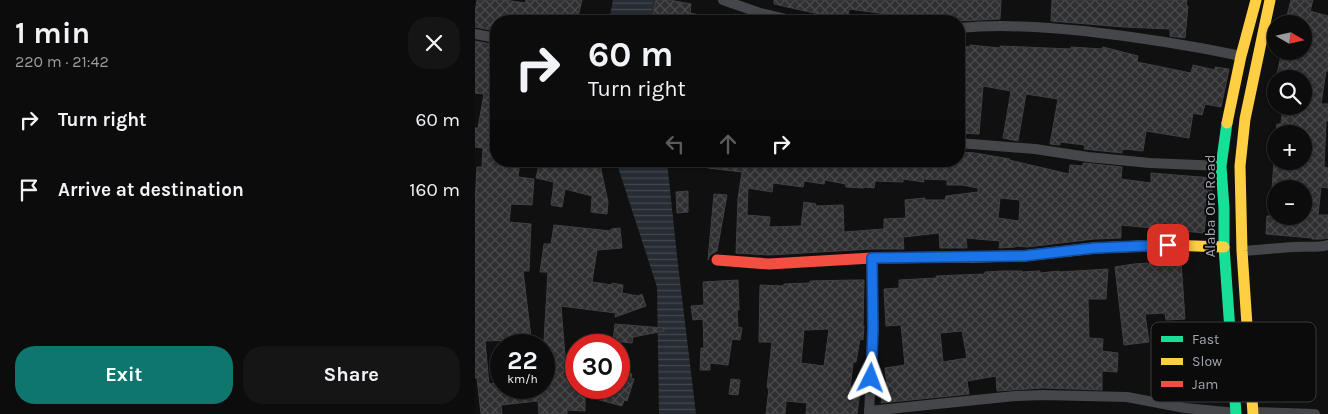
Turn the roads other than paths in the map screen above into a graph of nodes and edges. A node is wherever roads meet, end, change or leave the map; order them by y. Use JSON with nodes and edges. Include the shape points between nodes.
{"nodes":[{"id":1,"x":723,"y":0,"type":"edge"},
{"id":2,"x":1256,"y":0,"type":"edge"},
{"id":3,"x":1271,"y":0,"type":"edge"},
{"id":4,"x":769,"y":15,"type":"edge"},
{"id":5,"x":965,"y":27,"type":"edge"},
{"id":6,"x":475,"y":34,"type":"edge"},
{"id":7,"x":490,"y":37,"type":"edge"},
{"id":8,"x":1241,"y":56,"type":"junction"},
{"id":9,"x":965,"y":143,"type":"edge"},
{"id":10,"x":1221,"y":166,"type":"junction"},
{"id":11,"x":1328,"y":245,"type":"edge"},
{"id":12,"x":1223,"y":247,"type":"junction"},
{"id":13,"x":1242,"y":251,"type":"junction"},
{"id":14,"x":872,"y":258,"type":"junction"},
{"id":15,"x":717,"y":260,"type":"dead end"},
{"id":16,"x":1230,"y":322,"type":"edge"},
{"id":17,"x":1247,"y":322,"type":"edge"},
{"id":18,"x":1151,"y":402,"type":"edge"},
{"id":19,"x":1153,"y":402,"type":"edge"},
{"id":20,"x":869,"y":413,"type":"edge"},
{"id":21,"x":1253,"y":413,"type":"edge"},
{"id":22,"x":1236,"y":414,"type":"edge"},
{"id":23,"x":1315,"y":414,"type":"edge"}],
"edges":[{"from":1,"to":4,"type":"street"},
{"from":2,"to":8,"type":"main road","name":"Alaba Oro Road"},
{"from":3,"to":13,"type":"main road","name":"Alaba Oro Road","via":[[1245,119],[1240,166]]},
{"from":5,"to":8,"type":"street","via":[[1029,26],[1133,37]]},
{"from":6,"to":7,"type":"street"},
{"from":8,"to":10,"type":"main road","name":"Alaba Oro Road"},
{"from":9,"to":10,"type":"street","via":[[1141,162]]},
{"from":10,"to":12,"type":"main road","name":"Alaba Oro Road"},
{"from":11,"to":13,"type":"street"},
{"from":12,"to":14,"type":"main road","via":[[1168,245],[1095,248],[1023,256]]},
{"from":12,"to":16,"type":"main road","name":"Alaba Oro Road"},
{"from":13,"to":17,"type":"main road","name":"Alaba Oro Road"},
{"from":14,"to":15,"type":"main road","via":[[769,264]]},
{"from":14,"to":20,"type":"street"},
{"from":18,"to":20,"type":"street","via":[[1127,397],[1015,396]]},
{"from":19,"to":22,"type":"street"},
{"from":21,"to":23,"type":"street"}]}
